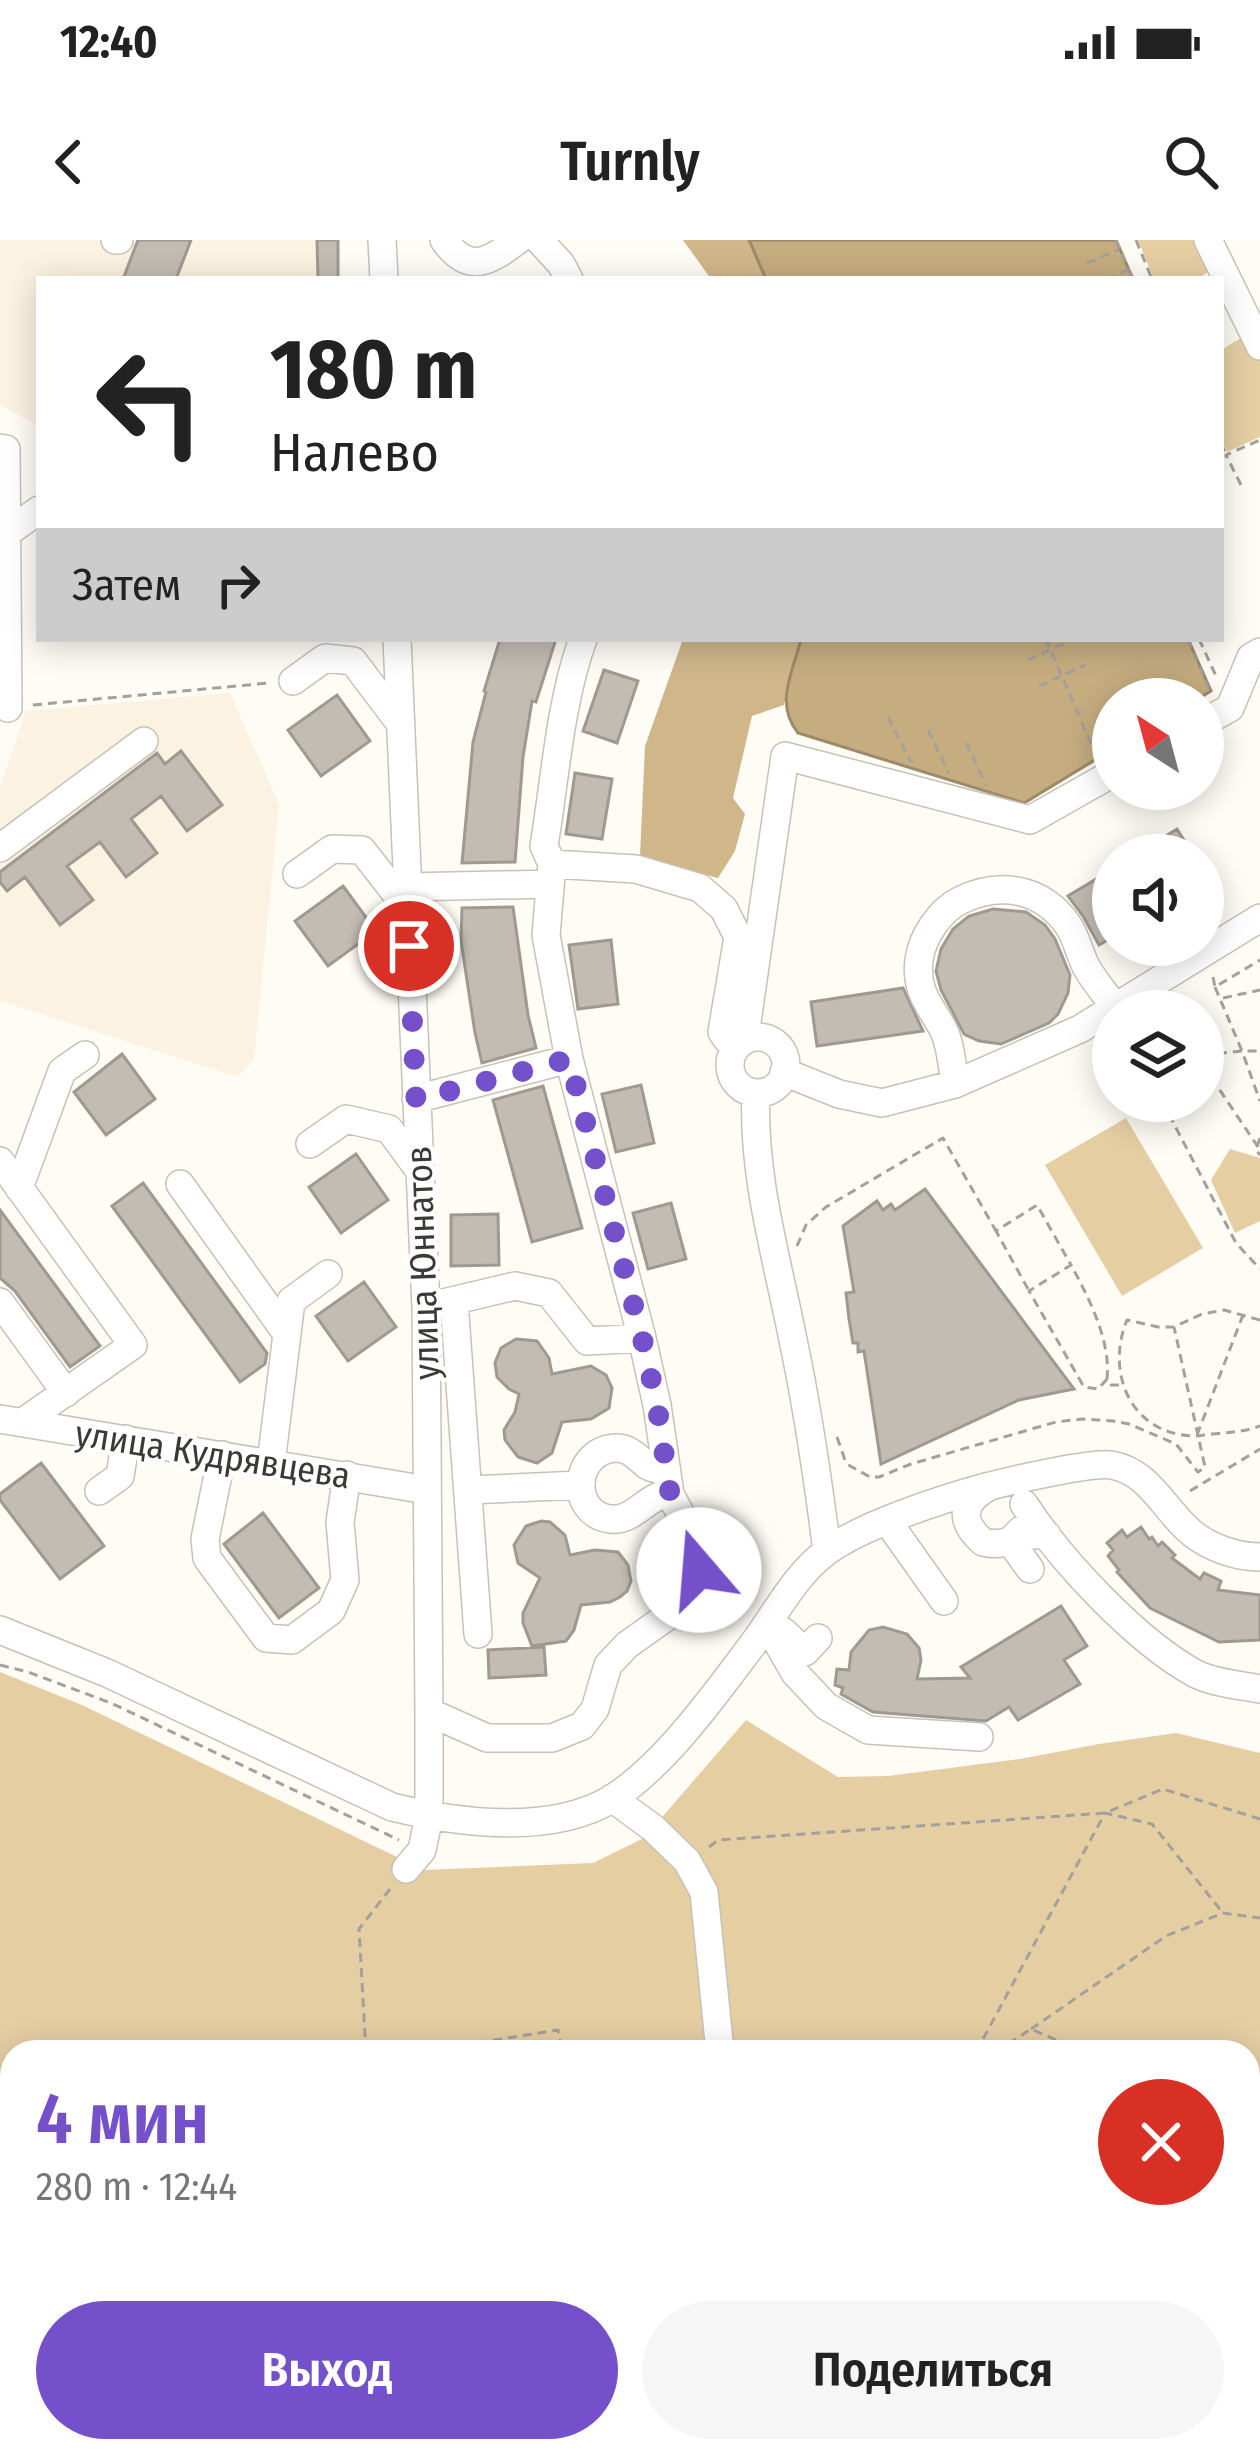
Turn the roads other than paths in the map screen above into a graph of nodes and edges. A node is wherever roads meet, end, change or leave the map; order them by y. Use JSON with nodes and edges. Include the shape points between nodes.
{"nodes":[{"id":1,"x":382,"y":240,"type":"edge"},
{"id":2,"x":445,"y":240,"type":"edge"},
{"id":3,"x":518,"y":240,"type":"edge"},
{"id":4,"x":539,"y":240,"type":"edge"},
{"id":5,"x":1208,"y":240,"type":"edge"},
{"id":6,"x":384,"y":276,"type":"edge"},
{"id":7,"x":567,"y":276,"type":"edge"},
{"id":8,"x":1260,"y":346,"type":"edge"},
{"id":9,"x":0,"y":448,"type":"edge"},
{"id":10,"x":36,"y":512,"type":"edge"},
{"id":11,"x":7,"y":533,"type":"junction"},
{"id":12,"x":397,"y":642,"type":"edge"},
{"id":13,"x":582,"y":642,"type":"edge"},
{"id":14,"x":1260,"y":652,"type":"edge"},
{"id":15,"x":292,"y":681,"type":"road end"},
{"id":16,"x":1224,"y":711,"type":"edge"},
{"id":17,"x":3,"y":712,"type":"edge"},
{"id":18,"x":400,"y":724,"type":"junction"},
{"id":19,"x":145,"y":741,"type":"dead end"},
{"id":20,"x":1092,"y":775,"type":"edge"},
{"id":21,"x":0,"y":848,"type":"edge"},
{"id":22,"x":297,"y":874,"type":"dead end"},
{"id":23,"x":551,"y":874,"type":"junction"},
{"id":24,"x":407,"y":898,"type":"junction"},
{"id":25,"x":1260,"y":918,"type":"edge"},
{"id":26,"x":1103,"y":990,"type":"edge"},
{"id":27,"x":1141,"y":990,"type":"edge"},
{"id":28,"x":1092,"y":1021,"type":"edge"},
{"id":29,"x":746,"y":1036,"type":"junction"},
{"id":30,"x":85,"y":1055,"type":"dead end"},
{"id":31,"x":569,"y":1059,"type":"junction"},
{"id":32,"x":784,"y":1072,"type":"junction"},
{"id":33,"x":956,"y":1084,"type":"junction"},
{"id":34,"x":756,"y":1093,"type":"junction"},
{"id":35,"x":416,"y":1100,"type":"junction"},
{"id":36,"x":310,"y":1144,"type":"dead end"},
{"id":37,"x":0,"y":1161,"type":"edge"},
{"id":38,"x":419,"y":1170,"type":"junction"},
{"id":39,"x":179,"y":1184,"type":"dead end"},
{"id":40,"x":19,"y":1187,"type":"junction"},
{"id":41,"x":328,"y":1274,"type":"dead end"},
{"id":42,"x":454,"y":1301,"type":"junction"},
{"id":43,"x":0,"y":1302,"type":"edge"},
{"id":44,"x":425,"y":1308,"type":"junction"},
{"id":45,"x":287,"y":1334,"type":"junction"},
{"id":46,"x":642,"y":1337,"type":"junction"},
{"id":47,"x":66,"y":1393,"type":"junction"},
{"id":48,"x":11,"y":1420,"type":"edge"},
{"id":49,"x":126,"y":1439,"type":"junction"},
{"id":50,"x":222,"y":1455,"type":"junction"},
{"id":51,"x":272,"y":1463,"type":"junction"},
{"id":52,"x":346,"y":1475,"type":"junction"},
{"id":53,"x":668,"y":1482,"type":"junction"},
{"id":54,"x":580,"y":1485,"type":"junction"},
{"id":55,"x":427,"y":1490,"type":"junction"},
{"id":56,"x":470,"y":1490,"type":"junction"},
{"id":57,"x":99,"y":1491,"type":"dead end"},
{"id":58,"x":1005,"y":1492,"type":"junction"},
{"id":59,"x":889,"y":1522,"type":"junction"},
{"id":60,"x":1047,"y":1535,"type":"junction"},
{"id":61,"x":1010,"y":1541,"type":"junction"},
{"id":62,"x":827,"y":1551,"type":"junction"},
{"id":63,"x":1260,"y":1557,"type":"edge"},
{"id":64,"x":1030,"y":1569,"type":"dead end"},
{"id":65,"x":944,"y":1601,"type":"dead end"},
{"id":66,"x":0,"y":1630,"type":"edge"},
{"id":67,"x":478,"y":1634,"type":"dead end"},
{"id":68,"x":788,"y":1634,"type":"junction"},
{"id":69,"x":1260,"y":1689,"type":"edge"},
{"id":70,"x":429,"y":1712,"type":"junction"},
{"id":71,"x":979,"y":1737,"type":"dead end"},
{"id":72,"x":612,"y":1798,"type":"junction"},
{"id":73,"x":429,"y":1816,"type":"junction"},
{"id":74,"x":414,"y":1860,"type":"road end"},
{"id":75,"x":719,"y":2040,"type":"edge"}],
"edges":[{"from":1,"to":6,"type":"street"},
{"from":2,"to":3,"type":"street","via":[[474,263]]},
{"from":4,"to":7,"type":"street"},
{"from":5,"to":8,"type":"street"},
{"from":9,"to":11,"type":"street"},
{"from":10,"to":11,"type":"street"},
{"from":11,"to":17,"type":"street"},
{"from":12,"to":18,"type":"street","name":"улица Юннатов"},
{"from":13,"to":23,"type":"street","via":[[544,846]]},
{"from":14,"to":16,"type":"street"},
{"from":15,"to":18,"type":"street","via":[[325,658],[352,661]]},
{"from":18,"to":24,"type":"street","name":"улица Юннатов"},
{"from":19,"to":21,"type":"street"},
{"from":20,"to":29,"type":"street","via":[[1030,820],[785,756]]},
{"from":22,"to":24,"type":"street","via":[[332,849],[362,850]]},
{"from":23,"to":24,"type":"street"},
{"from":23,"to":29,"type":"street","via":[[636,869],[700,888],[724,909],[738,938],[722,1032]]},
{"from":23,"to":31,"type":"street","via":[[546,935]]},
{"from":24,"to":35,"type":"street","name":"улица Юннатов"},
{"from":25,"to":27,"type":"street"},
{"from":26,"to":33,"type":"street","via":[[1051,905],[1004,890],[955,903],[930,929],[919,960],[921,991],[945,1032]]},
{"from":28,"to":33,"type":"street"},
{"from":29,"to":32,"type":"street","via":[[779,1046]]},
{"from":29,"to":34,"type":"street","via":[[730,1063],[737,1083]]},
{"from":30,"to":40,"type":"street","via":[[62,1071]]},
{"from":31,"to":35,"type":"street"},
{"from":31,"to":46,"type":"street"},
{"from":32,"to":33,"type":"street","via":[[882,1103]]},
{"from":32,"to":34,"type":"street","via":[[776,1086]]},
{"from":34,"to":62,"type":"street","via":[[754,1134]]},
{"from":35,"to":38,"type":"street","name":"улица Юннатов"},
{"from":36,"to":38,"type":"street","via":[[346,1119],[389,1130]]},
{"from":37,"to":40,"type":"street"},
{"from":38,"to":44,"type":"street","name":"улица Юннатов"},
{"from":39,"to":45,"type":"street"},
{"from":40,"to":47,"type":"street","via":[[133,1346]]},
{"from":41,"to":45,"type":"street","via":[[291,1301]]},
{"from":42,"to":44,"type":"street"},
{"from":42,"to":46,"type":"street","via":[[532,1289],[549,1293],[587,1341]]},
{"from":42,"to":56,"type":"street"},
{"from":43,"to":47,"type":"street"},
{"from":44,"to":55,"type":"street","name":"улица Юннатов"},
{"from":45,"to":51,"type":"street"},
{"from":46,"to":53,"type":"street"},
{"from":47,"to":48,"type":"street"},
{"from":48,"to":49,"type":"street","name":"улица Кудрявцева"},
{"from":49,"to":50,"type":"street","name":"улица Кудрявцева"},
{"from":49,"to":57,"type":"street","via":[[120,1476]]},
{"from":50,"to":51,"type":"street","name":"улица Кудрявцева"},
{"from":50,"to":52,"type":"street","via":[[207,1558],[266,1638],[292,1640],[331,1611],[345,1580]]},
{"from":51,"to":52,"type":"street","name":"улица Кудрявцева"},
{"from":52,"to":55,"type":"street","name":"улица Кудрявцева"},
{"from":53,"to":54,"type":"street","via":[[627,1516],[609,1519],[591,1509]]},
{"from":53,"to":54,"type":"street","via":[[629,1450],[610,1449],[591,1458]]},
{"from":53,"to":70,"type":"street","via":[[700,1552],[695,1586],[608,1665],[582,1726],[552,1738],[487,1738]]},
{"from":54,"to":56,"type":"street"},
{"from":55,"to":70,"type":"street","name":"улица Юннатов"},
{"from":56,"to":67,"type":"street"},
{"from":58,"to":59,"type":"street","via":[[942,1500]]},
{"from":58,"to":60,"type":"street"},
{"from":58,"to":61,"type":"street","via":[[1025,1516]]},
{"from":58,"to":61,"type":"street","via":[[974,1495],[966,1517],[982,1541]]},
{"from":58,"to":63,"type":"street","via":[[1109,1465],[1135,1474],[1193,1534],[1239,1557]]},
{"from":59,"to":62,"type":"street"},
{"from":59,"to":65,"type":"street"},
{"from":60,"to":61,"type":"street"},
{"from":60,"to":69,"type":"street","via":[[1142,1637],[1200,1676]]},
{"from":61,"to":64,"type":"street"},
{"from":62,"to":68,"type":"street","via":[[803,1574]]},
{"from":66,"to":73,"type":"street","via":[[392,1807]]},
{"from":68,"to":71,"type":"street","via":[[794,1673],[826,1706],[868,1730]]},
{"from":68,"to":72,"type":"street"},
{"from":70,"to":73,"type":"street","name":"улица Юннатов"},
{"from":72,"to":73,"type":"street","via":[[559,1817],[498,1824]]},
{"from":72,"to":75,"type":"street","via":[[687,1861],[704,1892]]},
{"from":73,"to":74,"type":"street","name":"улица Юннатов"}]}
